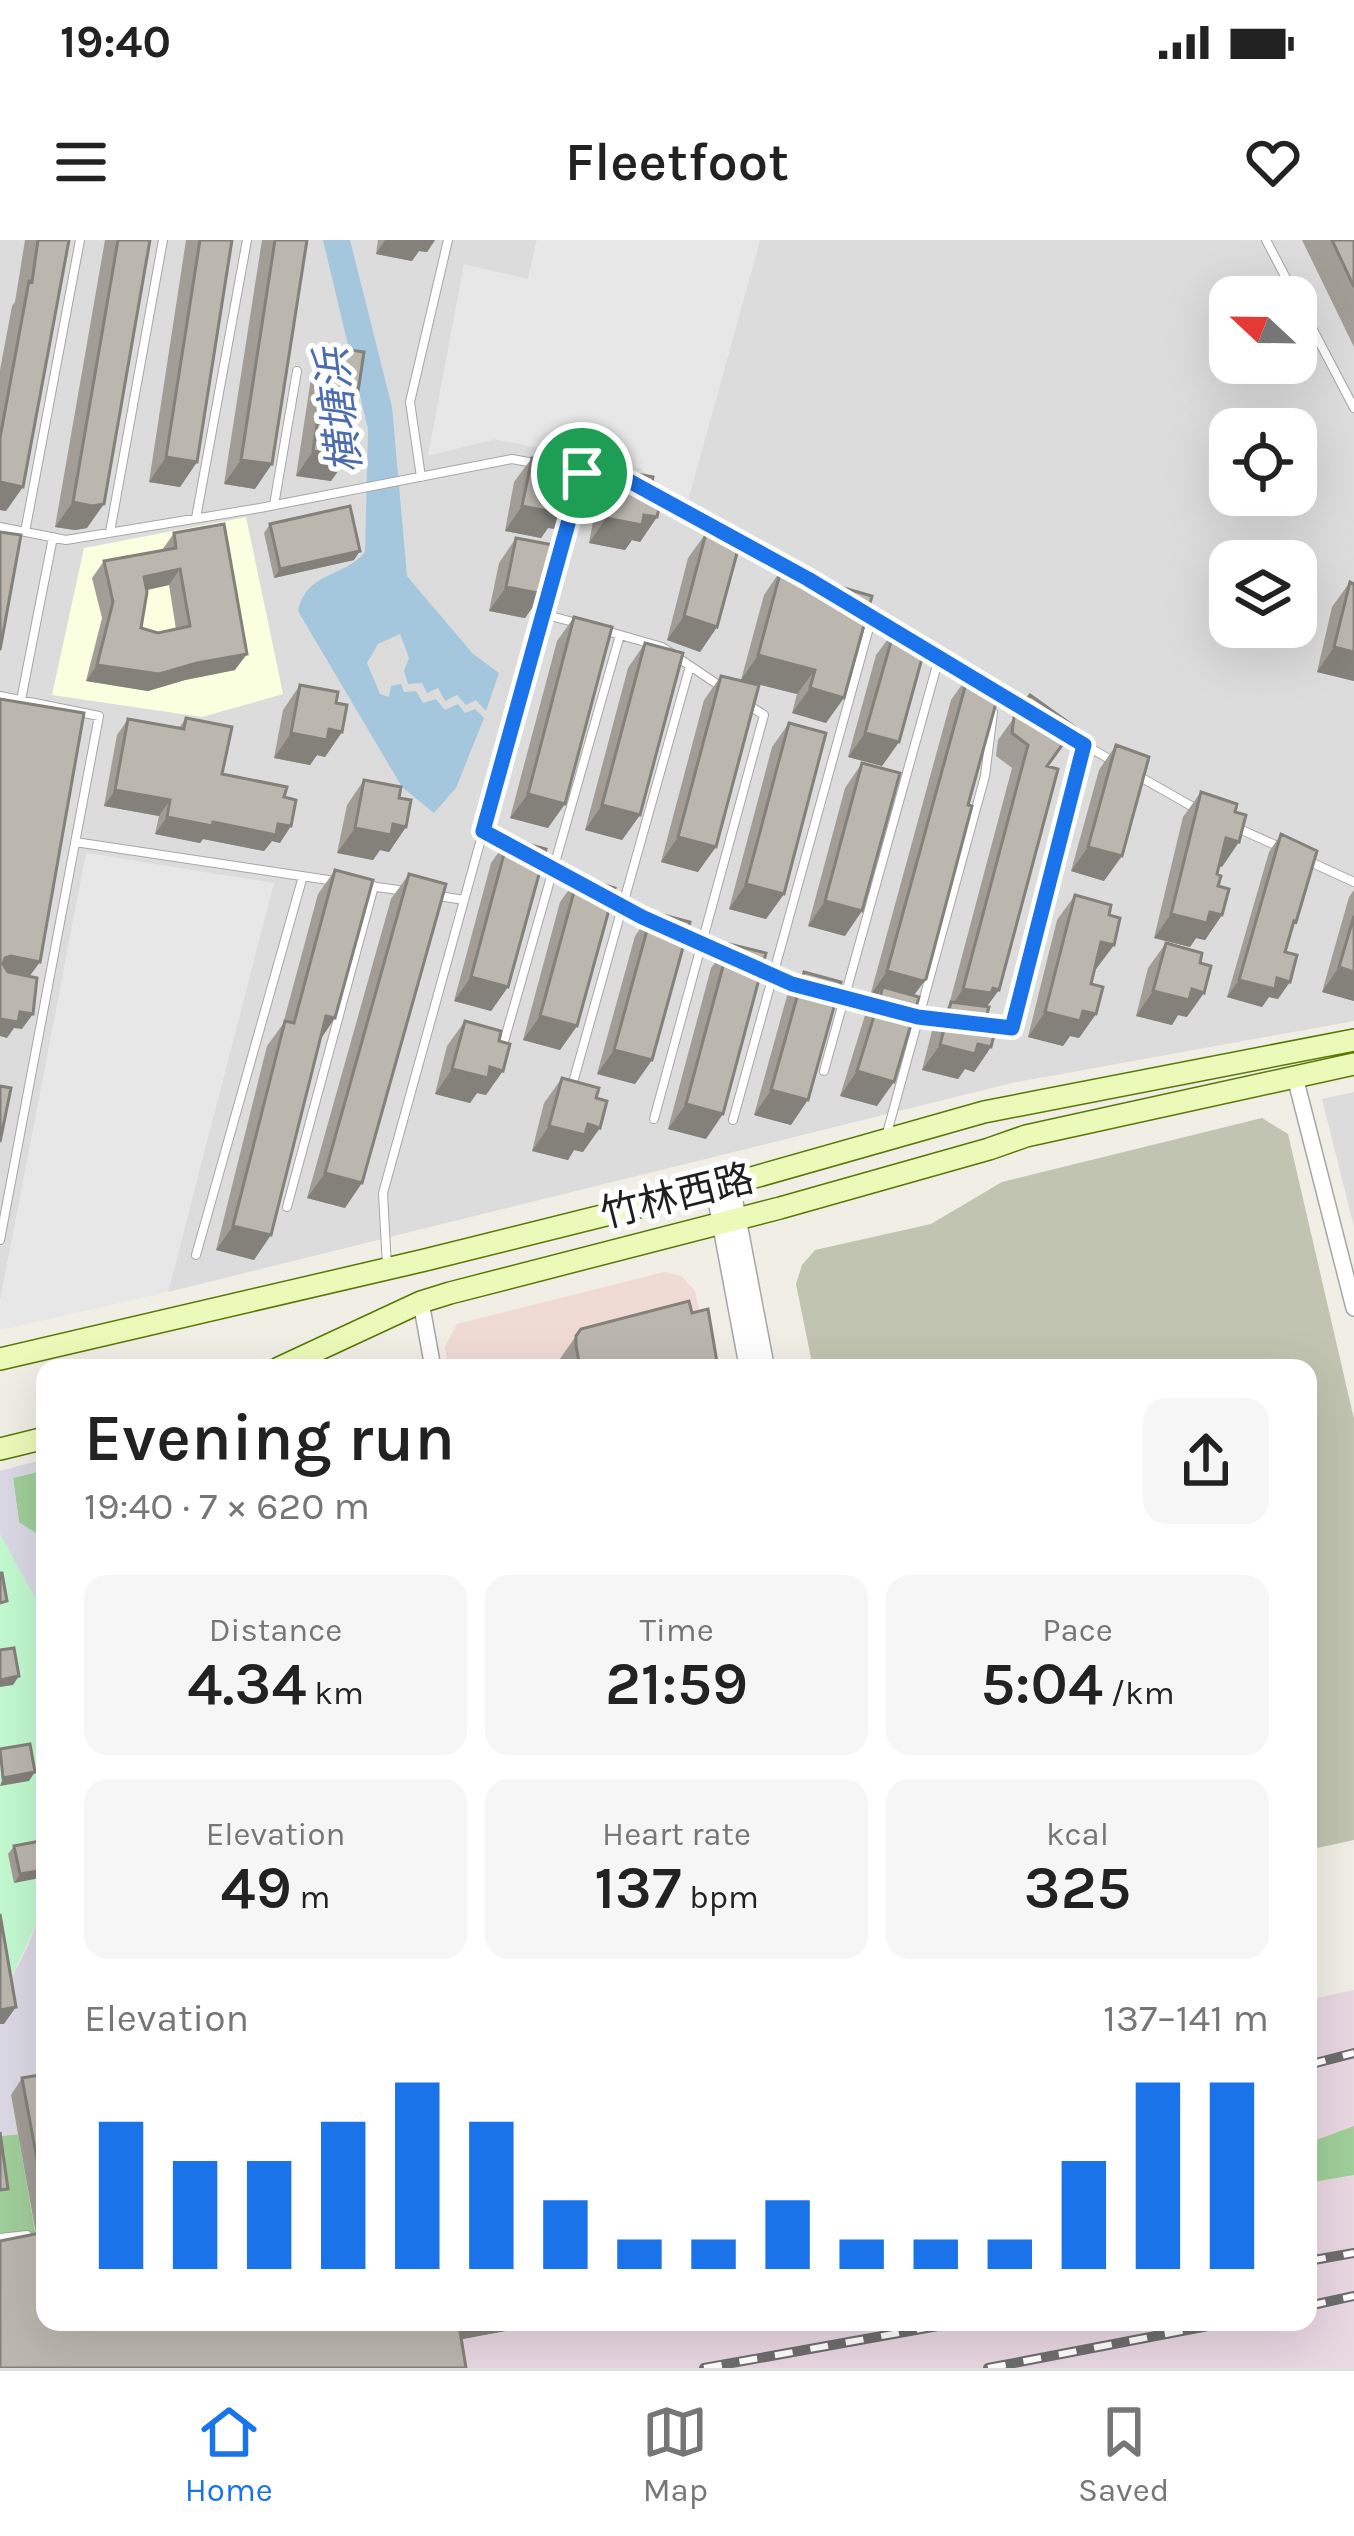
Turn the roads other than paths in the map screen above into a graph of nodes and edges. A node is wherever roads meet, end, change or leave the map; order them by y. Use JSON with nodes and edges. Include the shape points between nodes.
{"nodes":[{"id":1,"x":80,"y":240,"type":"edge"},
{"id":2,"x":163,"y":240,"type":"edge"},
{"id":3,"x":248,"y":240,"type":"edge"},
{"id":4,"x":448,"y":240,"type":"edge"},
{"id":5,"x":1266,"y":240,"type":"edge"},
{"id":6,"x":297,"y":370,"type":"dead end"},
{"id":7,"x":1354,"y":408,"type":"edge"},
{"id":8,"x":536,"y":464,"type":"edge"},
{"id":9,"x":559,"y":468,"type":"edge"},
{"id":10,"x":582,"y":473,"type":"junction"},
{"id":11,"x":421,"y":477,"type":"junction"},
{"id":12,"x":631,"y":482,"type":"edge"},
{"id":13,"x":651,"y":493,"type":"edge"},
{"id":14,"x":274,"y":506,"type":"junction"},
{"id":15,"x":196,"y":518,"type":"junction"},
{"id":16,"x":0,"y":527,"type":"edge"},
{"id":17,"x":25,"y":532,"type":"junction"},
{"id":18,"x":110,"y":532,"type":"junction"},
{"id":19,"x":53,"y":537,"type":"junction"},
{"id":20,"x":824,"y":589,"type":"edge"},
{"id":21,"x":856,"y":608,"type":"edge"},
{"id":22,"x":543,"y":614,"type":"junction"},
{"id":23,"x":872,"y":617,"type":"junction"},
{"id":24,"x":582,"y":624,"type":"edge"},
{"id":25,"x":601,"y":630,"type":"edge"},
{"id":26,"x":620,"y":635,"type":"junction"},
{"id":27,"x":939,"y":658,"type":"junction"},
{"id":28,"x":690,"y":666,"type":"junction"},
{"id":29,"x":996,"y":692,"type":"junction"},
{"id":30,"x":0,"y":696,"type":"edge"},
{"id":31,"x":21,"y":700,"type":"junction"},
{"id":32,"x":1084,"y":745,"type":"junction"},
{"id":33,"x":483,"y":831,"type":"junction"},
{"id":34,"x":75,"y":842,"type":"junction"},
{"id":35,"x":518,"y":850,"type":"edge"},
{"id":36,"x":536,"y":860,"type":"edge"},
{"id":37,"x":553,"y":869,"type":"junction"},
{"id":38,"x":303,"y":876,"type":"junction"},
{"id":39,"x":1354,"y":882,"type":"edge"},
{"id":40,"x":374,"y":886,"type":"junction"},
{"id":41,"x":464,"y":900,"type":"junction"},
{"id":42,"x":622,"y":906,"type":"junction"},
{"id":43,"x":701,"y":944,"type":"junction"},
{"id":44,"x":773,"y":975,"type":"junction"},
{"id":45,"x":32,"y":986,"type":"edge"},
{"id":46,"x":47,"y":989,"type":"junction"},
{"id":47,"x":809,"y":989,"type":"edge"},
{"id":48,"x":827,"y":993,"type":"edge"},
{"id":49,"x":844,"y":998,"type":"junction"},
{"id":50,"x":918,"y":1017,"type":"junction"},
{"id":51,"x":965,"y":1022,"type":"edge"},
{"id":52,"x":988,"y":1025,"type":"edge"},
{"id":53,"x":1354,"y":1040,"type":"edge"},
{"id":54,"x":503,"y":1045,"type":"edge"},
{"id":55,"x":1354,"y":1064,"type":"edge"},
{"id":56,"x":824,"y":1070,"type":"edge"},
{"id":57,"x":1295,"y":1077,"type":"junction"},
{"id":58,"x":571,"y":1090,"type":"edge"},
{"id":59,"x":654,"y":1119,"type":"dead end"},
{"id":60,"x":733,"y":1120,"type":"edge"},
{"id":61,"x":885,"y":1140,"type":"junction"},
{"id":62,"x":722,"y":1185,"type":"junction"},
{"id":63,"x":287,"y":1207,"type":"edge"},
{"id":64,"x":730,"y":1221,"type":"junction"},
{"id":65,"x":0,"y":1240,"type":"edge"},
{"id":66,"x":196,"y":1255,"type":"dead end"},
{"id":67,"x":388,"y":1269,"type":"junction"},
{"id":68,"x":421,"y":1302,"type":"junction"},
{"id":69,"x":1354,"y":1308,"type":"edge"},
{"id":70,"x":0,"y":1359,"type":"edge"},
{"id":71,"x":298,"y":1359,"type":"edge"},
{"id":72,"x":431,"y":1359,"type":"edge"},
{"id":73,"x":747,"y":1359,"type":"edge"},
{"id":74,"x":763,"y":1359,"type":"edge"},
{"id":75,"x":36,"y":1440,"type":"edge"},
{"id":76,"x":0,"y":1449,"type":"edge"},
{"id":77,"x":27,"y":2235,"type":"edge"},
{"id":78,"x":0,"y":2238,"type":"edge"}],
"edges":[{"from":1,"to":17,"type":"lane"},
{"from":2,"to":18,"type":"lane"},
{"from":3,"to":15,"type":"lane"},
{"from":4,"to":11,"type":"lane","via":[[410,402]]},
{"from":5,"to":7,"type":"lane"},
{"from":6,"to":14,"type":"lane"},
{"from":8,"to":11,"type":"lane","via":[[512,459]]},
{"from":9,"to":10,"type":"lane"},
{"from":10,"to":12,"type":"lane"},
{"from":10,"to":22,"type":"lane"},
{"from":11,"to":14,"type":"lane"},
{"from":13,"to":20,"type":"lane"},
{"from":14,"to":15,"type":"lane"},
{"from":15,"to":18,"type":"lane"},
{"from":16,"to":17,"type":"lane"},
{"from":17,"to":19,"type":"lane"},
{"from":18,"to":19,"type":"lane"},
{"from":19,"to":31,"type":"lane"},
{"from":21,"to":23,"type":"lane"},
{"from":22,"to":24,"type":"lane"},
{"from":22,"to":33,"type":"lane"},
{"from":23,"to":27,"type":"lane"},
{"from":23,"to":44,"type":"lane"},
{"from":25,"to":26,"type":"lane"},
{"from":26,"to":28,"type":"lane","via":[[662,647]]},
{"from":26,"to":37,"type":"lane"},
{"from":27,"to":29,"type":"lane"},
{"from":27,"to":49,"type":"lane"},
{"from":28,"to":42,"type":"lane"},
{"from":28,"to":43,"type":"lane","via":[[764,716]]},
{"from":29,"to":32,"type":"lane"},
{"from":29,"to":50,"type":"lane","via":[[985,776]]},
{"from":30,"to":31,"type":"lane"},
{"from":31,"to":34,"type":"lane","via":[[99,716]]},
{"from":32,"to":39,"type":"lane","via":[[1196,809]]},
{"from":32,"to":52,"type":"lane","via":[[1012,1028]]},
{"from":33,"to":35,"type":"lane"},
{"from":33,"to":41,"type":"lane"},
{"from":34,"to":38,"type":"lane"},
{"from":34,"to":46,"type":"lane"},
{"from":36,"to":37,"type":"lane"},
{"from":37,"to":42,"type":"lane"},
{"from":37,"to":54,"type":"lane"},
{"from":38,"to":40,"type":"lane"},
{"from":38,"to":66,"type":"lane"},
{"from":40,"to":41,"type":"lane"},
{"from":40,"to":63,"type":"lane"},
{"from":41,"to":67,"type":"lane","via":[[382,1193]]},
{"from":42,"to":43,"type":"lane"},
{"from":42,"to":58,"type":"lane"},
{"from":43,"to":44,"type":"lane"},
{"from":43,"to":59,"type":"lane"},
{"from":44,"to":47,"type":"lane"},
{"from":44,"to":60,"type":"lane"},
{"from":45,"to":46,"type":"lane"},
{"from":46,"to":65,"type":"lane"},
{"from":48,"to":49,"type":"lane"},
{"from":49,"to":50,"type":"lane"},
{"from":49,"to":56,"type":"lane"},
{"from":50,"to":51,"type":"lane"},
{"from":50,"to":61,"type":"lane"},
{"from":53,"to":61,"type":"main road","name":"竹林西路","via":[[984,1112]]},
{"from":55,"to":57,"type":"main road","name":"竹林西路"},
{"from":57,"to":64,"type":"main road","name":"竹林西路","via":[[1026,1136]]},
{"from":57,"to":69,"type":"street"},
{"from":61,"to":62,"type":"main road","name":"竹林西路"},
{"from":62,"to":64,"type":"street"},
{"from":62,"to":67,"type":"main road","name":"竹林西路"},
{"from":64,"to":68,"type":"main road","name":"竹林西路"},
{"from":64,"to":73,"type":"street"},
{"from":64,"to":74,"type":"street"},
{"from":67,"to":70,"type":"main road","name":"竹林西路"},
{"from":68,"to":71,"type":"main road","name":"竹林西路"},
{"from":68,"to":72,"type":"street"},
{"from":75,"to":76,"type":"main road"},
{"from":77,"to":78,"type":"lane"}]}
